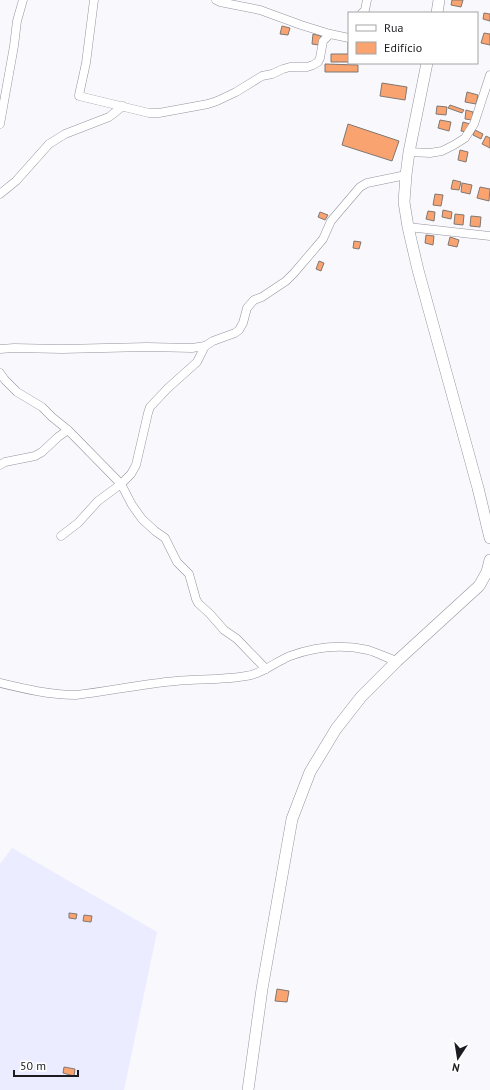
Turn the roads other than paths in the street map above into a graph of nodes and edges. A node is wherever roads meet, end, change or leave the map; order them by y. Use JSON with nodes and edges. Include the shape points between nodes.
{"nodes":[{"id":1,"x":23,"y":0,"type":"edge"},
{"id":2,"x":94,"y":0,"type":"edge"},
{"id":3,"x":216,"y":0,"type":"edge"},
{"id":4,"x":367,"y":0,"type":"edge"},
{"id":5,"x":439,"y":0,"type":"edge"},
{"id":6,"x":363,"y":12,"type":"edge"},
{"id":7,"x":437,"y":12,"type":"edge"},
{"id":8,"x":330,"y":34,"type":"junction"},
{"id":9,"x":348,"y":35,"type":"edge"},
{"id":10,"x":427,"y":64,"type":"edge"},
{"id":11,"x":490,"y":75,"type":"edge"},
{"id":12,"x":123,"y":106,"type":"junction"},
{"id":13,"x":0,"y":124,"type":"edge"},
{"id":14,"x":409,"y":152,"type":"junction"},
{"id":15,"x":406,"y":175,"type":"junction"},
{"id":16,"x":0,"y":194,"type":"edge"},
{"id":17,"x":408,"y":227,"type":"junction"},
{"id":18,"x":490,"y":236,"type":"edge"},
{"id":19,"x":205,"y":346,"type":"junction"},
{"id":20,"x":0,"y":349,"type":"edge"},
{"id":21,"x":0,"y":373,"type":"edge"},
{"id":22,"x":68,"y":430,"type":"junction"},
{"id":23,"x":0,"y":465,"type":"edge"},
{"id":24,"x":121,"y":484,"type":"junction"},
{"id":25,"x":488,"y":519,"type":"edge"},
{"id":26,"x":61,"y":536,"type":"dead end"},
{"id":27,"x":490,"y":538,"type":"edge"},
{"id":28,"x":490,"y":560,"type":"edge"},
{"id":29,"x":397,"y":661,"type":"junction"},
{"id":30,"x":266,"y":669,"type":"junction"},
{"id":31,"x":0,"y":683,"type":"edge"},
{"id":32,"x":248,"y":1090,"type":"edge"}],
"edges":[{"from":1,"to":13,"type":"street","via":[[17,21]]},
{"from":2,"to":12,"type":"street","via":[[79,95]]},
{"from":3,"to":8,"type":"street","via":[[260,10]]},
{"from":4,"to":6,"type":"street"},
{"from":5,"to":7,"type":"main road"},
{"from":8,"to":9,"type":"street"},
{"from":8,"to":12,"type":"street","via":[[323,42],[318,62],[313,65],[286,68],[262,76],[218,101],[159,113]]},
{"from":10,"to":14,"type":"main road"},
{"from":11,"to":14,"type":"street","via":[[474,124],[465,138],[442,151]]},
{"from":12,"to":16,"type":"street","via":[[109,117],[65,134],[49,144],[16,181]]},
{"from":14,"to":15,"type":"main road"},
{"from":15,"to":17,"type":"main road","via":[[404,202]]},
{"from":15,"to":19,"type":"street","via":[[367,183],[360,187],[331,221],[323,239],[294,273],[286,281],[254,300],[247,308],[239,330]]},
{"from":17,"to":18,"type":"street"},
{"from":17,"to":25,"type":"main road"},
{"from":19,"to":20,"type":"street"},
{"from":19,"to":24,"type":"street","via":[[197,362],[150,407],[136,465]]},
{"from":21,"to":22,"type":"street","via":[[17,392],[42,407]]},
{"from":22,"to":23,"type":"street","via":[[35,456]]},
{"from":22,"to":24,"type":"street"},
{"from":24,"to":26,"type":"street","via":[[98,501],[78,523]]},
{"from":24,"to":30,"type":"street","via":[[142,519],[165,538],[177,562],[189,574],[198,603]]},
{"from":25,"to":27,"type":"main road"},
{"from":28,"to":29,"type":"main road","via":[[488,572],[479,586]]},
{"from":29,"to":30,"type":"street","via":[[369,651],[334,647],[290,656]]},
{"from":29,"to":32,"type":"main road","via":[[361,697],[336,729],[310,772],[292,819],[262,989]]},
{"from":30,"to":31,"type":"street","via":[[242,677],[177,681],[76,695],[52,694]]}]}
